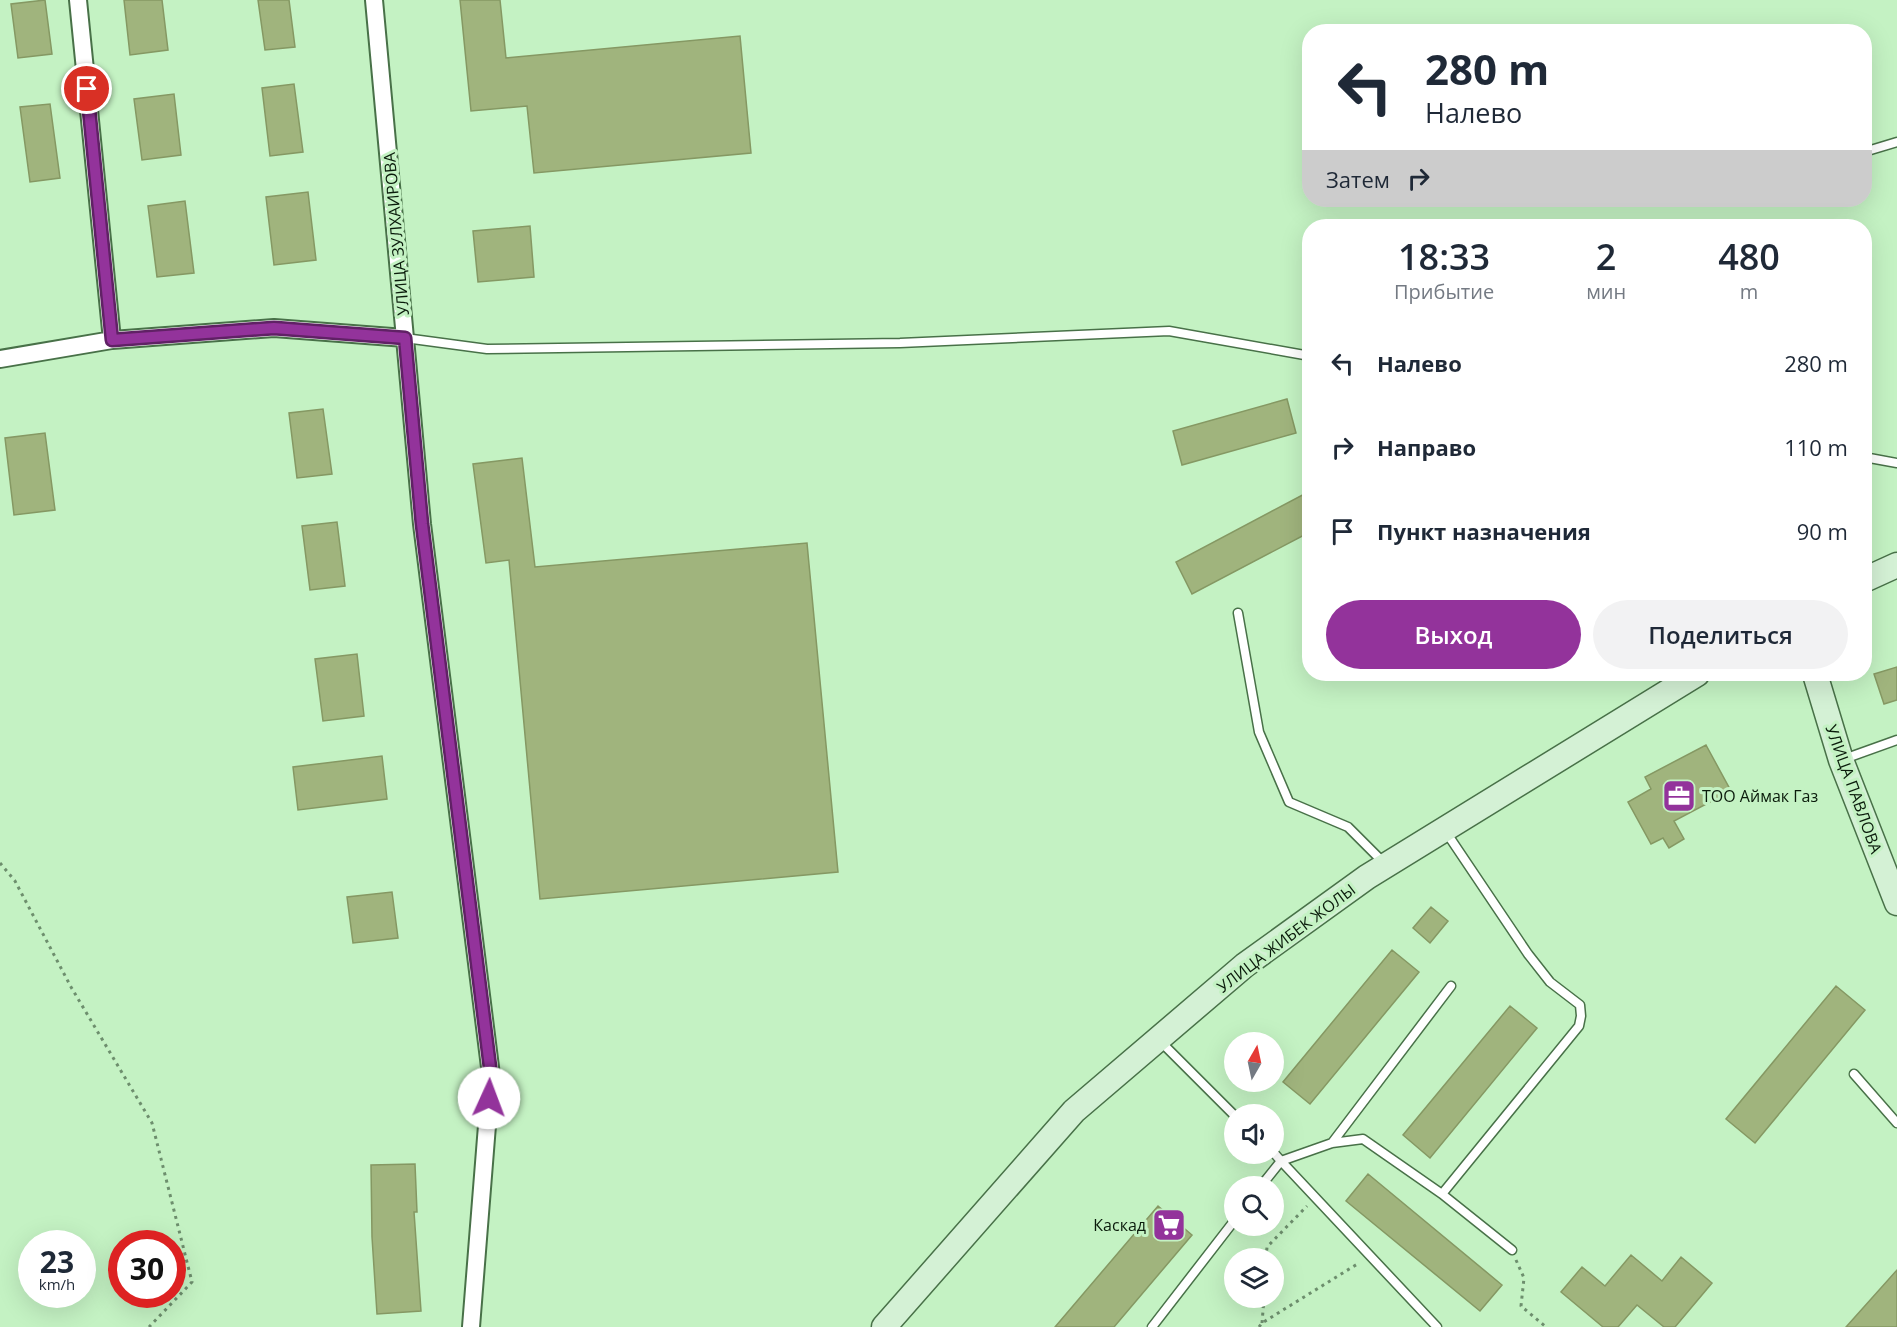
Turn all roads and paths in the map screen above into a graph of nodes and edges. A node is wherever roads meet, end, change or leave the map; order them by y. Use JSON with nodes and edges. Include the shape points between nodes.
{"nodes":[{"id":1,"x":78,"y":0,"type":"edge"},
{"id":2,"x":374,"y":0,"type":"edge"},
{"id":3,"x":1897,"y":142,"type":"edge"},
{"id":4,"x":1872,"y":150,"type":"edge"},
{"id":5,"x":405,"y":338,"type":"junction"},
{"id":6,"x":112,"y":340,"type":"junction"},
{"id":7,"x":1302,"y":355,"type":"edge"},
{"id":8,"x":0,"y":359,"type":"edge"},
{"id":9,"x":1872,"y":458,"type":"edge"},
{"id":10,"x":1897,"y":463,"type":"edge"},
{"id":11,"x":1897,"y":565,"type":"edge"},
{"id":12,"x":1872,"y":576,"type":"edge"},
{"id":13,"x":1238,"y":614,"type":"dead end"},
{"id":14,"x":1686,"y":681,"type":"edge"},
{"id":15,"x":1817,"y":681,"type":"edge"},
{"id":16,"x":1897,"y":740,"type":"edge"},
{"id":17,"x":1841,"y":760,"type":"junction"},
{"id":18,"x":1445,"y":829,"type":"junction"},
{"id":19,"x":0,"y":863,"type":"edge"},
{"id":20,"x":1387,"y":865,"type":"junction"},
{"id":21,"x":1897,"y":903,"type":"edge"},
{"id":22,"x":1451,"y":986,"type":"dead end"},
{"id":23,"x":1158,"y":1039,"type":"junction"},
{"id":24,"x":1854,"y":1074,"type":"dead end"},
{"id":25,"x":1224,"y":1105,"type":"edge"},
{"id":26,"x":1897,"y":1123,"type":"edge"},
{"id":27,"x":1332,"y":1143,"type":"junction"},
{"id":28,"x":1284,"y":1160,"type":"edge"},
{"id":29,"x":1279,"y":1164,"type":"edge"},
{"id":30,"x":1284,"y":1164,"type":"edge"},
{"id":31,"x":1269,"y":1176,"type":"edge"},
{"id":32,"x":1442,"y":1194,"type":"junction"},
{"id":33,"x":1314,"y":1198,"type":"junction"},
{"id":34,"x":1224,"y":1234,"type":"edge"},
{"id":35,"x":1267,"y":1248,"type":"edge"},
{"id":36,"x":1512,"y":1250,"type":"joint"},
{"id":37,"x":1369,"y":1257,"type":"junction"},
{"id":38,"x":1263,"y":1308,"type":"edge"},
{"id":39,"x":1261,"y":1325,"type":"edge"},
{"id":40,"x":149,"y":1327,"type":"edge"},
{"id":41,"x":471,"y":1327,"type":"edge"},
{"id":42,"x":884,"y":1327,"type":"edge"},
{"id":43,"x":1152,"y":1327,"type":"edge"},
{"id":44,"x":1437,"y":1327,"type":"edge"},
{"id":45,"x":1546,"y":1327,"type":"edge"}],
"edges":[{"from":1,"to":6,"type":"street"},
{"from":2,"to":5,"type":"street","name":"УЛИЦА ЗУЛХАИРОВА"},
{"from":3,"to":4,"type":"lane"},
{"from":5,"to":6,"type":"street","via":[[274,328]]},
{"from":5,"to":7,"type":"lane","via":[[487,348],[900,343],[1169,331]]},
{"from":5,"to":41,"type":"street","name":"УЛИЦА ЗУЛХАИРОВА","via":[[422,524],[491,1075]]},
{"from":6,"to":8,"type":"street"},
{"from":9,"to":10,"type":"lane"},
{"from":11,"to":12,"type":"street"},
{"from":13,"to":20,"type":"lane","via":[[1259,732],[1289,802],[1348,827]]},
{"from":14,"to":18,"type":"street","name":"УЛИЦА ЖИБЕК ЖОЛЫ"},
{"from":15,"to":17,"type":"street","name":"УЛИЦА ПАВЛОВА"},
{"from":16,"to":17,"type":"lane"},
{"from":17,"to":21,"type":"street","name":"УЛИЦА ПАВЛОВА"},
{"from":18,"to":20,"type":"street","name":"УЛИЦА ЖИБЕК ЖОЛЫ"},
{"from":18,"to":32,"type":"lane","via":[[1528,954],[1550,982],[1580,1005],[1581,1016],[1580,1026]]},
{"from":19,"to":40,"type":"path","via":[[15,881],[70,987],[152,1123],[192,1282]]},
{"from":20,"to":23,"type":"street","name":"УЛИЦА ЖИБЕК ЖОЛЫ","via":[[1245,965]]},
{"from":22,"to":27,"type":"lane"},
{"from":23,"to":25,"type":"lane"},
{"from":23,"to":42,"type":"street","name":"УЛИЦА ЖИБЕК ЖОЛЫ","via":[[1074,1111]]},
{"from":24,"to":26,"type":"lane"},
{"from":27,"to":28,"type":"lane"},
{"from":27,"to":32,"type":"lane","via":[[1363,1139]]},
{"from":29,"to":31,"type":"lane"},
{"from":30,"to":33,"type":"lane"},
{"from":32,"to":36,"type":"lane"},
{"from":33,"to":35,"type":"path"},
{"from":33,"to":37,"type":"lane"},
{"from":34,"to":43,"type":"lane"},
{"from":36,"to":45,"type":"path","via":[[1524,1278],[1521,1306]]},
{"from":37,"to":39,"type":"path"},
{"from":37,"to":44,"type":"lane"},
{"from":38,"to":39,"type":"path"}]}
